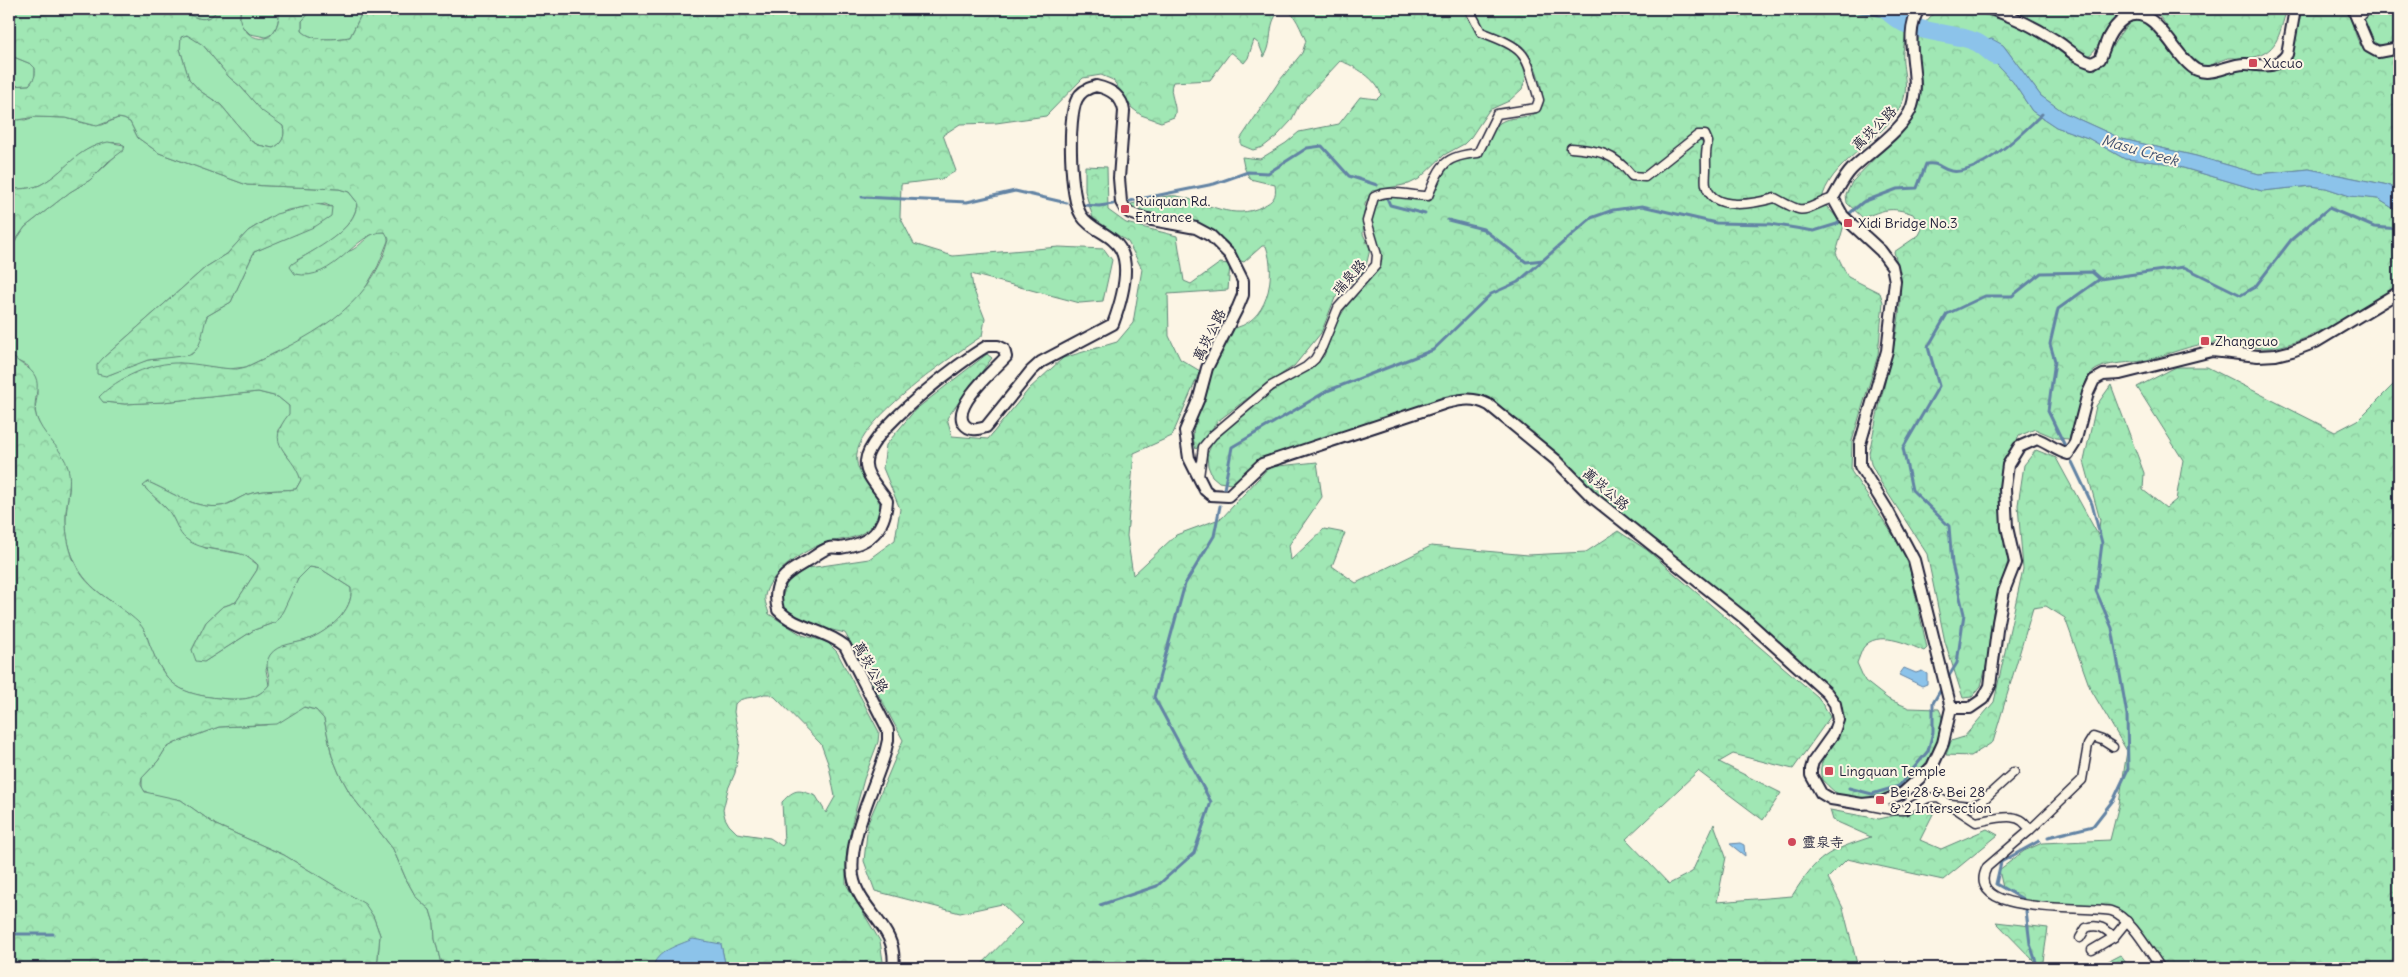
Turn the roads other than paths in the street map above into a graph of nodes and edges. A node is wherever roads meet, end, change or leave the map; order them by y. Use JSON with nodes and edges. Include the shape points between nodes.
{"nodes":[{"id":1,"x":1469,"y":9,"type":"edge"},
{"id":2,"x":1991,"y":9,"type":"edge"},
{"id":3,"x":2295,"y":9,"type":"edge"},
{"id":4,"x":1918,"y":12,"type":"edge"},
{"id":5,"x":2357,"y":12,"type":"edge"},
{"id":6,"x":2399,"y":48,"type":"edge"},
{"id":7,"x":1570,"y":148,"type":"dead end"},
{"id":8,"x":1833,"y":198,"type":"junction"},
{"id":9,"x":2399,"y":292,"type":"edge"},
{"id":10,"x":1199,"y":480,"type":"junction"},
{"id":11,"x":1951,"y":708,"type":"junction"},
{"id":12,"x":2113,"y":747,"type":"dead end"},
{"id":13,"x":2014,"y":772,"type":"dead end"},
{"id":14,"x":1862,"y":804,"type":"junction"},
{"id":15,"x":1950,"y":804,"type":"junction"},
{"id":16,"x":2029,"y":831,"type":"junction"},
{"id":17,"x":2127,"y":921,"type":"junction"},
{"id":18,"x":2114,"y":937,"type":"junction"},
{"id":19,"x":2080,"y":938,"type":"dead end"},
{"id":20,"x":2092,"y":950,"type":"dead end"},
{"id":21,"x":893,"y":968,"type":"edge"},
{"id":22,"x":2161,"y":968,"type":"edge"}],
"edges":[{"from":1,"to":10,"type":"street","name":"瑞泉路","via":[[1482,32],[1510,42],[1526,56],[1539,100],[1536,108],[1497,114],[1478,153],[1449,158],[1438,170],[1428,196],[1391,192],[1374,197],[1367,221],[1377,255],[1376,266],[1338,308],[1315,359],[1271,386],[1203,447]]},
{"from":2,"to":3,"type":"street","via":[[2036,28],[2081,60],[2092,63],[2100,59],[2114,28],[2130,14],[2140,12],[2149,15],[2165,31],[2189,65],[2199,71],[2211,72],[2236,63],[2266,66],[2283,60],[2287,54]]},
{"from":4,"to":8,"type":"street","name":"萬崁公路","via":[[1911,50],[1916,88],[1912,108],[1899,127],[1850,171]]},
{"from":5,"to":6,"type":"street","via":[[2368,46],[2378,52]]},
{"from":7,"to":8,"type":"street","via":[[1599,150],[1622,164],[1632,176],[1645,177],[1698,135],[1705,135],[1708,142],[1706,186],[1714,197],[1725,202],[1748,204],[1775,198],[1805,211]]},
{"from":8,"to":11,"type":"street","name":"萬崁公路","via":[[1846,219],[1881,251],[1892,266],[1895,281],[1887,351],[1860,444],[1860,466],[1914,560]]},
{"from":9,"to":11,"type":"street","via":[[2316,342],[2284,353],[2258,356],[2212,350],[2120,374],[2102,375],[2094,380],[2088,393],[2075,443],[2068,454],[2037,439],[2019,447],[2008,465],[2005,488],[2007,527],[2015,563],[2004,592],[1990,686],[1983,699],[1970,708]]},
{"from":10,"to":14,"type":"street","name":"萬崁公路","via":[[1204,490],[1222,498],[1262,464],[1446,402],[1468,398],[1482,401],[1556,460],[1592,497],[1744,618],[1827,692],[1838,712],[1838,725],[1813,762],[1810,775],[1821,793],[1831,799]]},
{"from":10,"to":21,"type":"street","name":"萬崁公路","via":[[1189,458],[1185,431],[1207,368],[1238,308],[1243,281],[1230,254],[1211,236],[1196,228],[1147,219],[1125,208],[1121,202],[1119,178],[1123,104],[1106,89],[1089,88],[1078,97],[1071,119],[1072,171],[1076,205],[1082,217],[1121,250],[1124,293],[1113,324],[1041,362],[986,427],[972,429],[966,426],[963,410],[975,389],[1006,357],[1004,349],[988,346],[933,384],[875,440],[867,456],[867,473],[887,501],[883,524],[861,542],[829,548],[792,570],[779,581],[776,590],[776,603],[782,614],[799,626],[835,638],[845,646],[888,730],[885,753],[855,843],[853,868],[860,895],[891,941]]},
{"from":11,"to":14,"type":"street","name":"萬崁公路","via":[[1943,743],[1932,767],[1892,798]]},
{"from":12,"to":16,"type":"street","via":[[2093,737],[2088,745],[2082,780]]},
{"from":13,"to":15,"type":"street","via":[[1981,802],[1971,806]]},
{"from":14,"to":15,"type":"street","via":[[1892,810],[1905,810],[1928,798],[1938,798]]},
{"from":15,"to":16,"type":"street","via":[[1976,822],[2005,816],[2022,820]]},
{"from":16,"to":17,"type":"street","via":[[1987,867],[1983,874],[1985,890],[1992,896],[2041,908],[2112,911]]},
{"from":17,"to":18,"type":"street"},
{"from":17,"to":22,"type":"street"},
{"from":18,"to":19,"type":"street","via":[[2106,930],[2092,926],[2086,928]]},
{"from":18,"to":20,"type":"street"}]}
